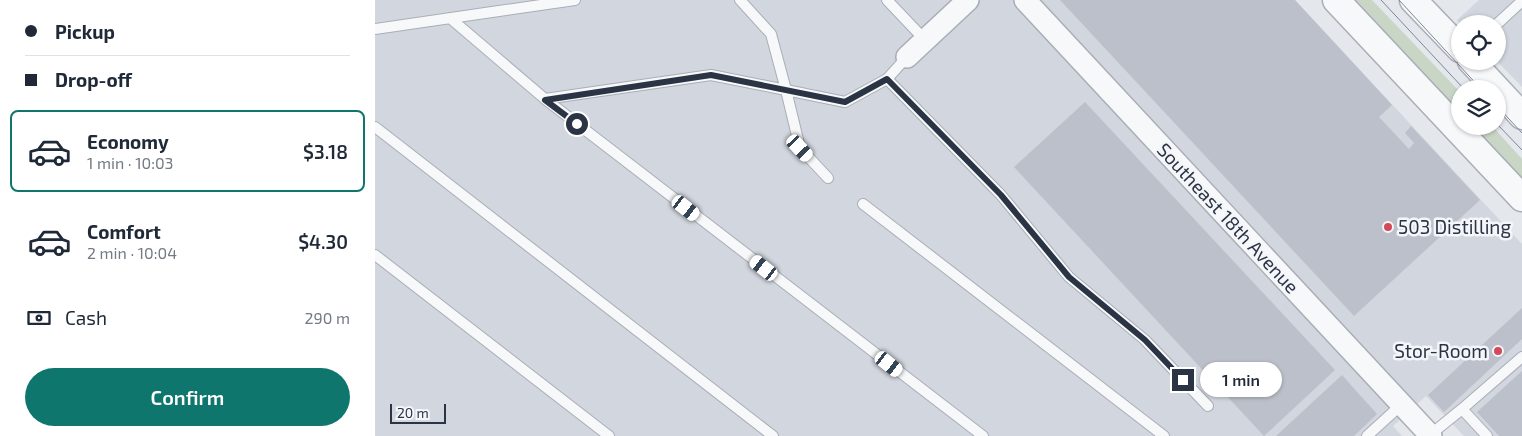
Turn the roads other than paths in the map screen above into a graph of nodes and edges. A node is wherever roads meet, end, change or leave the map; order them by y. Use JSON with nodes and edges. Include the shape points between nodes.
{"nodes":[{"id":1,"x":575,"y":0,"type":"edge"},
{"id":2,"x":740,"y":0,"type":"edge"},
{"id":3,"x":887,"y":0,"type":"edge"},
{"id":4,"x":968,"y":0,"type":"edge"},
{"id":5,"x":1025,"y":0,"type":"edge"},
{"id":6,"x":1336,"y":0,"type":"edge"},
{"id":7,"x":1413,"y":0,"type":"edge"},
{"id":8,"x":1522,"y":1,"type":"edge"},
{"id":9,"x":1506,"y":16,"type":"edge"},
{"id":10,"x":450,"y":18,"type":"junction"},
{"id":11,"x":375,"y":29,"type":"edge"},
{"id":12,"x":925,"y":40,"type":"junction"},
{"id":13,"x":1451,"y":40,"type":"edge"},
{"id":14,"x":907,"y":57,"type":"joint"},
{"id":15,"x":1479,"y":70,"type":"edge"},
{"id":16,"x":887,"y":79,"type":"junction"},
{"id":17,"x":1489,"y":80,"type":"edge"},
{"id":18,"x":786,"y":90,"type":"junction"},
{"id":19,"x":1506,"y":99,"type":"edge"},
{"id":20,"x":545,"y":100,"type":"junction"},
{"id":21,"x":1522,"y":116,"type":"edge"},
{"id":22,"x":375,"y":127,"type":"edge"},
{"id":23,"x":828,"y":178,"type":"dead end"},
{"id":24,"x":1522,"y":198,"type":"edge"},
{"id":25,"x":863,"y":204,"type":"dead end"},
{"id":26,"x":375,"y":255,"type":"edge"},
{"id":27,"x":1522,"y":357,"type":"edge"},
{"id":28,"x":1401,"y":405,"type":"junction"},
{"id":29,"x":1208,"y":406,"type":"dead end"},
{"id":30,"x":1461,"y":409,"type":"junction"},
{"id":31,"x":609,"y":436,"type":"edge"},
{"id":32,"x":773,"y":436,"type":"edge"},
{"id":33,"x":983,"y":436,"type":"edge"},
{"id":34,"x":1164,"y":436,"type":"edge"},
{"id":35,"x":1367,"y":436,"type":"edge"},
{"id":36,"x":1430,"y":436,"type":"edge"},
{"id":37,"x":1487,"y":436,"type":"edge"}],
"edges":[{"from":1,"to":10,"type":"lane"},
{"from":2,"to":18,"type":"lane","via":[[771,34]]},
{"from":3,"to":12,"type":"lane"},
{"from":4,"to":12,"type":"street"},
{"from":5,"to":28,"type":"street","name":"Southeast 18th Avenue"},
{"from":6,"to":24,"type":"street"},
{"from":7,"to":13,"type":"street"},
{"from":8,"to":9,"type":"lane"},
{"from":10,"to":11,"type":"lane"},
{"from":10,"to":20,"type":"lane"},
{"from":12,"to":14,"type":"street"},
{"from":14,"to":16,"type":"lane"},
{"from":15,"to":17,"type":"street"},
{"from":16,"to":18,"type":"lane","via":[[845,102]]},
{"from":16,"to":29,"type":"lane","via":[[1001,195],[1069,277],[1145,340]]},
{"from":18,"to":20,"type":"lane","via":[[711,75]]},
{"from":18,"to":23,"type":"lane","via":[[800,148]]},
{"from":19,"to":21,"type":"street"},
{"from":20,"to":33,"type":"lane"},
{"from":22,"to":32,"type":"lane"},
{"from":25,"to":34,"type":"lane"},
{"from":26,"to":31,"type":"lane"},
{"from":27,"to":30,"type":"lane"},
{"from":28,"to":35,"type":"lane"},
{"from":28,"to":36,"type":"street","name":"Southeast 18th Avenue"},
{"from":30,"to":36,"type":"lane"},
{"from":30,"to":37,"type":"lane"}]}
